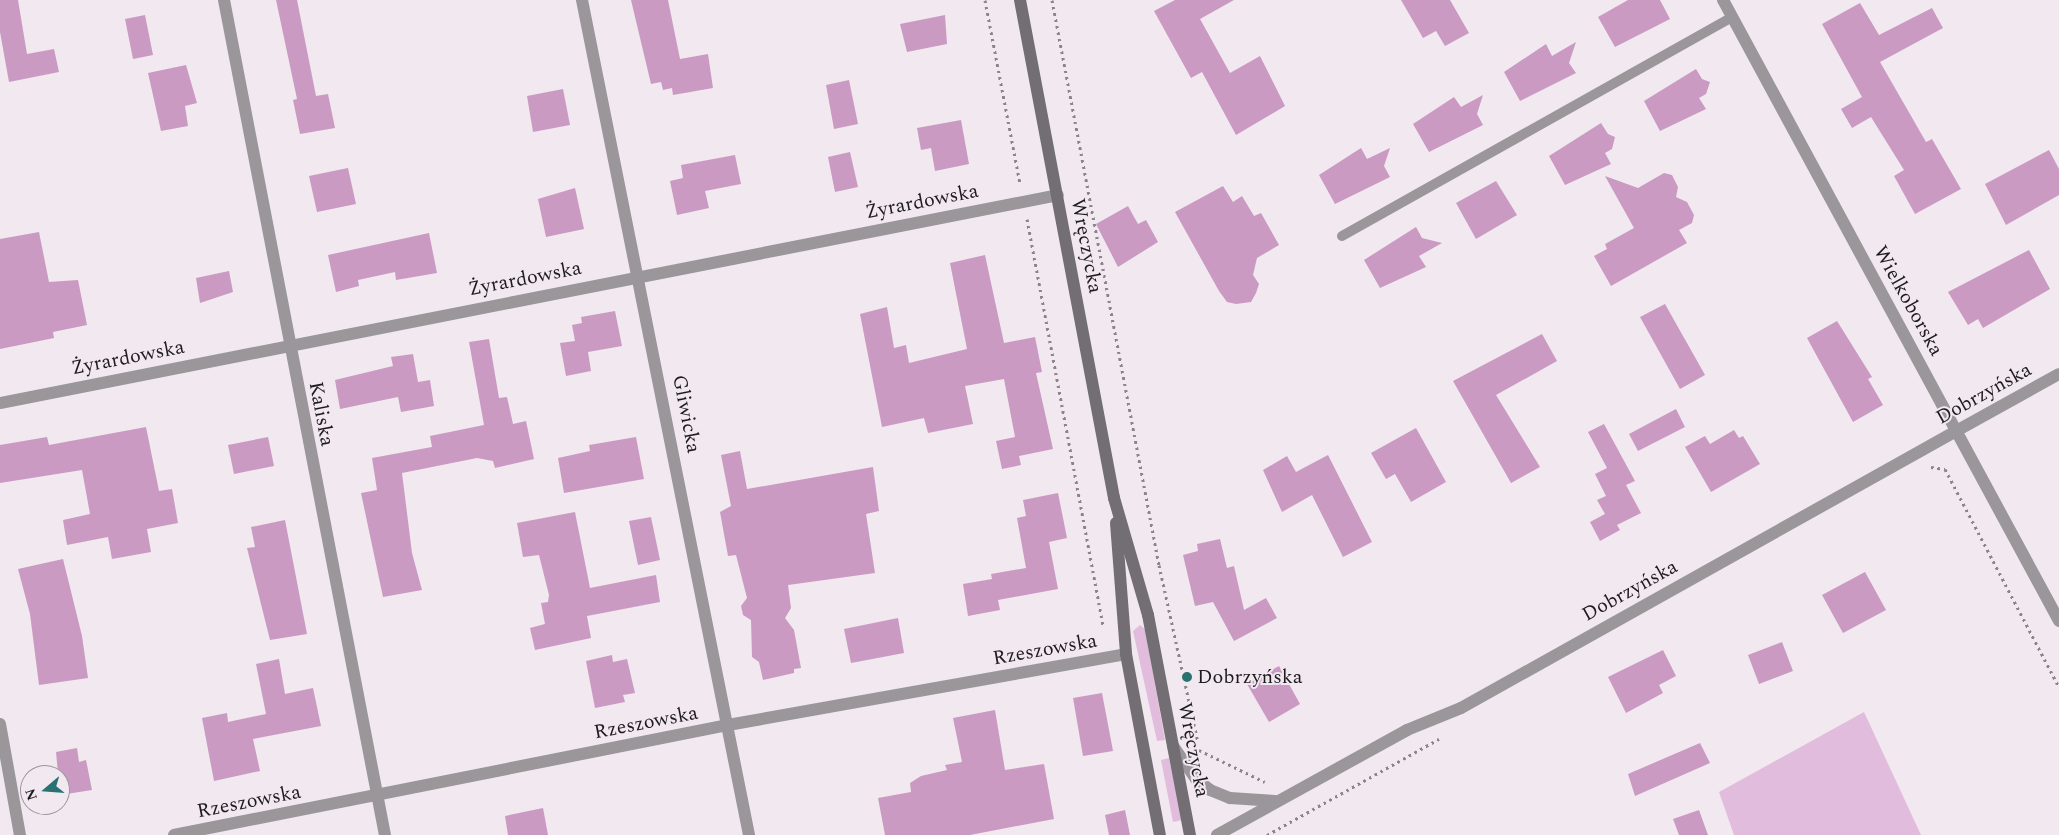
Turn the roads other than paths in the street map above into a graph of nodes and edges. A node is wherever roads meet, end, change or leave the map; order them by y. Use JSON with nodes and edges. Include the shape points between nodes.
{"nodes":[{"id":1,"x":224,"y":0,"type":"edge"},
{"id":2,"x":582,"y":0,"type":"edge"},
{"id":3,"x":1020,"y":0,"type":"edge"},
{"id":4,"x":1723,"y":0,"type":"edge"},
{"id":5,"x":1732,"y":18,"type":"junction"},
{"id":6,"x":1058,"y":195,"type":"junction"},
{"id":7,"x":1342,"y":236,"type":"dead end"},
{"id":8,"x":639,"y":275,"type":"junction"},
{"id":9,"x":288,"y":344,"type":"junction"},
{"id":10,"x":2059,"y":374,"type":"edge"},
{"id":11,"x":0,"y":403,"type":"edge"},
{"id":12,"x":1958,"y":430,"type":"junction"},
{"id":13,"x":1114,"y":498,"type":"junction"},
{"id":14,"x":2059,"y":621,"type":"edge"},
{"id":15,"x":1126,"y":654,"type":"junction"},
{"id":16,"x":0,"y":724,"type":"edge"},
{"id":17,"x":728,"y":725,"type":"junction"},
{"id":18,"x":1173,"y":746,"type":"junction"},
{"id":19,"x":376,"y":796,"type":"junction"},
{"id":20,"x":1275,"y":801,"type":"junction"},
{"id":21,"x":1162,"y":832,"type":"edge"},
{"id":22,"x":20,"y":835,"type":"edge"},
{"id":23,"x":174,"y":835,"type":"edge"},
{"id":24,"x":385,"y":835,"type":"edge"},
{"id":25,"x":749,"y":835,"type":"edge"},
{"id":26,"x":1190,"y":835,"type":"edge"},
{"id":27,"x":1217,"y":835,"type":"edge"}],
"edges":[{"from":1,"to":9,"type":"street","name":"Kaliska"},
{"from":2,"to":8,"type":"street","name":"Gliwicka"},
{"from":3,"to":6,"type":"main road","name":"Wręczycka"},
{"from":4,"to":5,"type":"street","name":"Wielkoborska"},
{"from":5,"to":7,"type":"lane"},
{"from":5,"to":12,"type":"street","name":"Wielkoborska"},
{"from":6,"to":8,"type":"street","name":"Żyrardowska"},
{"from":6,"to":13,"type":"main road","name":"Wręczycka"},
{"from":8,"to":9,"type":"street","name":"Żyrardowska"},
{"from":8,"to":17,"type":"street","name":"Gliwicka"},
{"from":9,"to":11,"type":"street","name":"Żyrardowska"},
{"from":9,"to":19,"type":"street","name":"Kaliska"},
{"from":10,"to":12,"type":"street","name":"Dobrzyńska"},
{"from":12,"to":14,"type":"street","name":"Wielkoborska"},
{"from":12,"to":20,"type":"street","name":"Dobrzyńska","via":[[1460,708],[1407,730]]},
{"from":13,"to":15,"type":"main road","name":"Wręczycka"},
{"from":13,"to":18,"type":"main road","name":"Wręczycka","via":[[1148,615]]},
{"from":15,"to":17,"type":"street","name":"Rzeszowska"},
{"from":15,"to":21,"type":"main road","name":"Wręczycka"},
{"from":16,"to":22,"type":"street"},
{"from":17,"to":19,"type":"street","name":"Rzeszowska"},
{"from":17,"to":25,"type":"street","name":"Gliwicka"},
{"from":18,"to":20,"type":"street","via":[[1196,779],[1210,790],[1230,798]]},
{"from":18,"to":26,"type":"main road","name":"Wręczycka"},
{"from":19,"to":23,"type":"street","name":"Rzeszowska"},
{"from":19,"to":24,"type":"street","name":"Kaliska"},
{"from":20,"to":27,"type":"street","name":"Dobrzyńska"}]}
